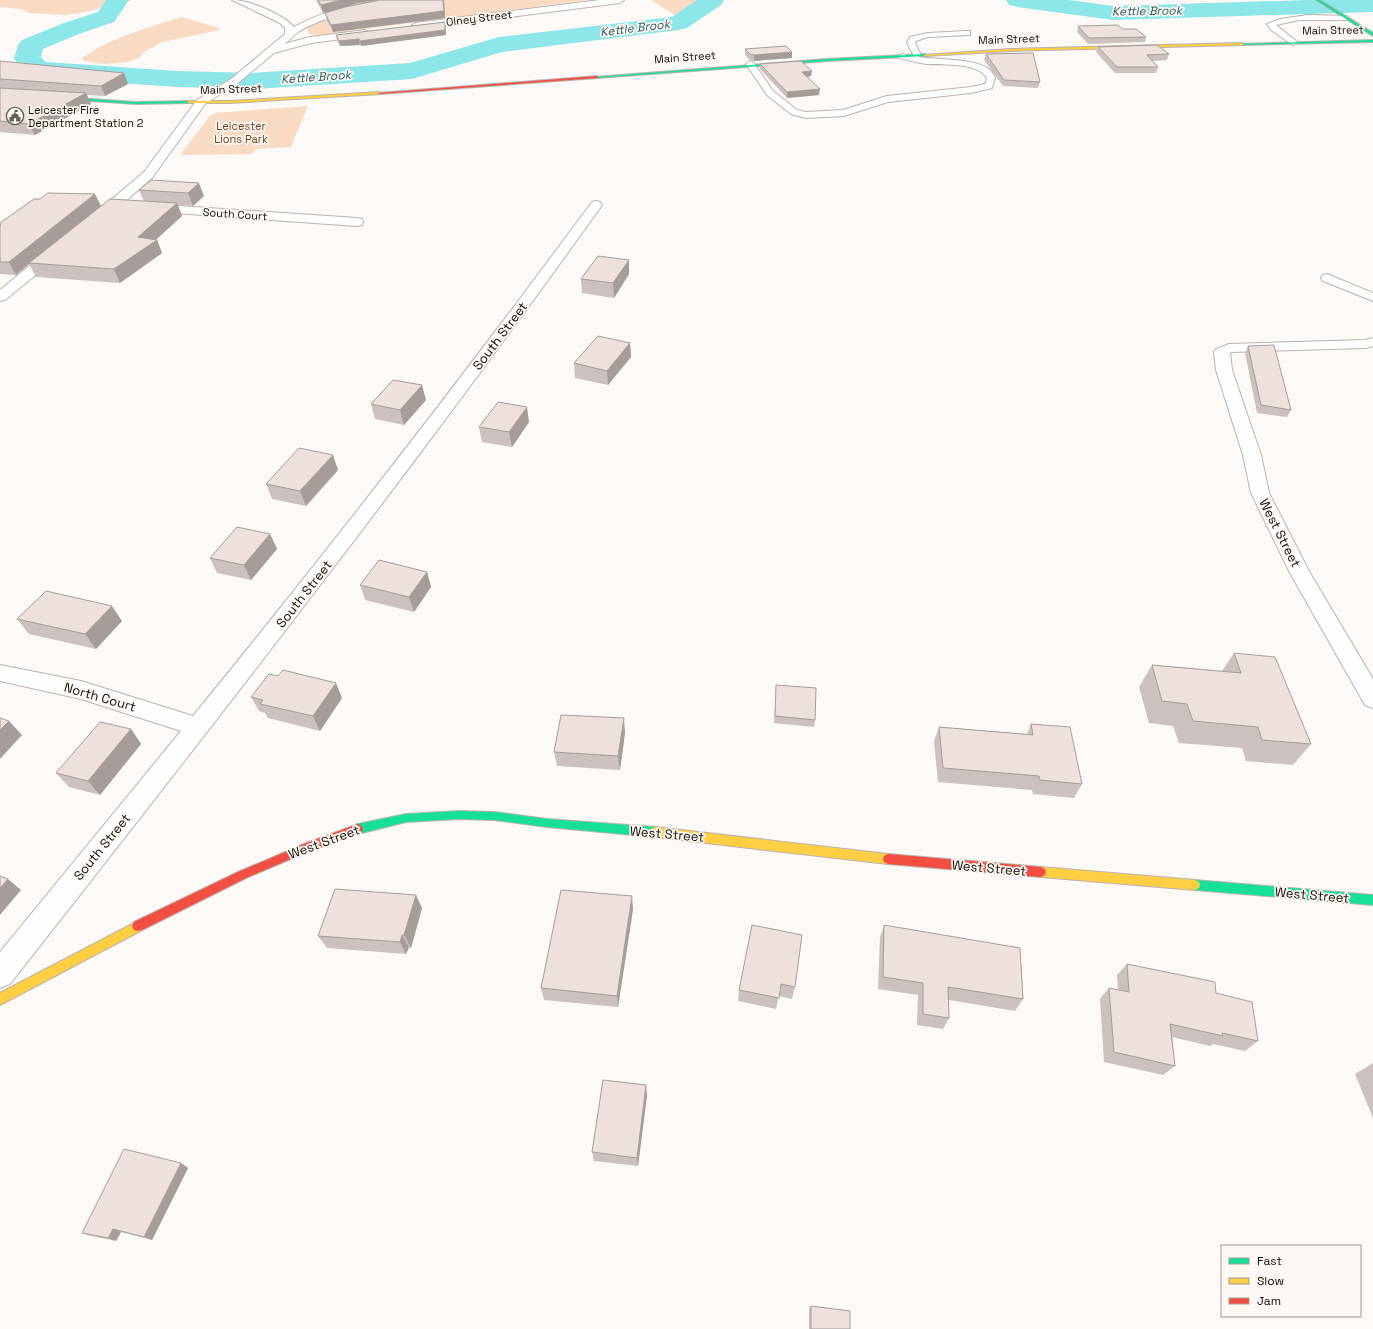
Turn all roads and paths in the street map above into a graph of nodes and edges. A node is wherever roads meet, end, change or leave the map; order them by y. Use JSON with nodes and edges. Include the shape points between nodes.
{"nodes":[{"id":1,"x":236,"y":0,"type":"edge"},
{"id":2,"x":395,"y":0,"type":"edge"},
{"id":3,"x":620,"y":0,"type":"edge"},
{"id":4,"x":1321,"y":2,"type":"edge"},
{"id":5,"x":1342,"y":16,"type":"junction"},
{"id":6,"x":406,"y":27,"type":"edge"},
{"id":7,"x":375,"y":31,"type":"edge"},
{"id":8,"x":289,"y":33,"type":"junction"},
{"id":9,"x":967,"y":33,"type":"dead end"},
{"id":10,"x":1373,"y":35,"type":"edge"},
{"id":11,"x":1373,"y":41,"type":"edge"},
{"id":12,"x":1293,"y":43,"type":"junction"},
{"id":13,"x":268,"y":52,"type":"junction"},
{"id":14,"x":917,"y":55,"type":"junction"},
{"id":15,"x":902,"y":56,"type":"junction"},
{"id":16,"x":750,"y":64,"type":"junction"},
{"id":17,"x":0,"y":94,"type":"edge"},
{"id":18,"x":879,"y":100,"type":"junction"},
{"id":19,"x":848,"y":101,"type":"dead end"},
{"id":20,"x":201,"y":102,"type":"junction"},
{"id":21,"x":801,"y":104,"type":"dead end"},
{"id":22,"x":785,"y":106,"type":"junction"},
{"id":23,"x":285,"y":116,"type":"dead end"},
{"id":24,"x":244,"y":118,"type":"dead end"},
{"id":25,"x":253,"y":128,"type":"junction"},
{"id":26,"x":265,"y":128,"type":"junction"},
{"id":27,"x":280,"y":128,"type":"junction"},
{"id":28,"x":238,"y":129,"type":"junction"},
{"id":29,"x":207,"y":130,"type":"dead end"},
{"id":30,"x":596,"y":205,"type":"dead end"},
{"id":31,"x":113,"y":206,"type":"junction"},
{"id":32,"x":357,"y":222,"type":"dead end"},
{"id":33,"x":86,"y":228,"type":"edge"},
{"id":34,"x":62,"y":247,"type":"edge"},
{"id":35,"x":1328,"y":278,"type":"dead end"},
{"id":36,"x":0,"y":297,"type":"edge"},
{"id":37,"x":1373,"y":297,"type":"edge"},
{"id":38,"x":1373,"y":342,"type":"edge"},
{"id":39,"x":1222,"y":352,"type":"joint"},
{"id":40,"x":0,"y":673,"type":"edge"},
{"id":41,"x":1373,"y":699,"type":"edge"},
{"id":42,"x":198,"y":727,"type":"junction"},
{"id":43,"x":1373,"y":900,"type":"edge"},
{"id":44,"x":0,"y":974,"type":"edge"},
{"id":45,"x":0,"y":999,"type":"edge"}],
"edges":[{"from":1,"to":8,"type":"street","via":[[283,20],[290,28]]},
{"from":2,"to":8,"type":"street","via":[[315,20]]},
{"from":3,"to":6,"type":"street","name":"Olney Street"},
{"from":4,"to":5,"type":"main road"},
{"from":5,"to":10,"type":"main road"},
{"from":5,"to":12,"type":"lane","via":[[1303,18],[1271,24]]},
{"from":7,"to":13,"type":"street","via":[[310,40]]},
{"from":8,"to":13,"type":"street"},
{"from":9,"to":14,"type":"lane","via":[[928,35],[913,39],[911,43]]},
{"from":11,"to":12,"type":"main road","name":"Main Street"},
{"from":12,"to":14,"type":"main road","name":"Main Street"},
{"from":13,"to":20,"type":"street","via":[[228,85]]},
{"from":14,"to":15,"type":"main road","name":"Main Street"},
{"from":15,"to":16,"type":"main road","name":"Main Street"},
{"from":15,"to":18,"type":"lane","via":[[979,67],[988,73],[991,82],[989,86],[971,90]]},
{"from":16,"to":20,"type":"main road","name":"Main Street","via":[[333,96]]},
{"from":16,"to":22,"type":"lane","via":[[770,93]]},
{"from":17,"to":20,"type":"main road","name":"Main Street","via":[[129,103]]},
{"from":18,"to":19,"type":"lane"},
{"from":18,"to":22,"type":"lane","via":[[851,112],[826,114],[799,114]]},
{"from":20,"to":31,"type":"street","via":[[148,175]]},
{"from":21,"to":22,"type":"lane"},
{"from":23,"to":27,"type":"path"},
{"from":24,"to":28,"type":"path"},
{"from":25,"to":26,"type":"path"},
{"from":25,"to":26,"type":"path"},
{"from":25,"to":28,"type":"path"},
{"from":26,"to":27,"type":"path"},
{"from":27,"to":28,"type":"path","via":[[271,144],[228,146]]},
{"from":28,"to":29,"type":"path"},
{"from":30,"to":42,"type":"street","name":"South Street","via":[[416,449]]},
{"from":31,"to":32,"type":"street","name":"South Court"},
{"from":31,"to":33,"type":"street"},
{"from":34,"to":36,"type":"street"},
{"from":35,"to":37,"type":"lane"},
{"from":38,"to":39,"type":"lane","via":[[1230,348]]},
{"from":39,"to":41,"type":"street","name":"West Street","via":[[1224,370],[1252,455],[1260,493],[1300,573]]},
{"from":40,"to":42,"type":"street","name":"North Court","via":[[81,690]]},
{"from":42,"to":44,"type":"street","name":"South Street"},
{"from":43,"to":45,"type":"main road","name":"West Street","via":[[907,861],[679,834],[460,814],[406,818],[344,832],[220,884]]}]}
